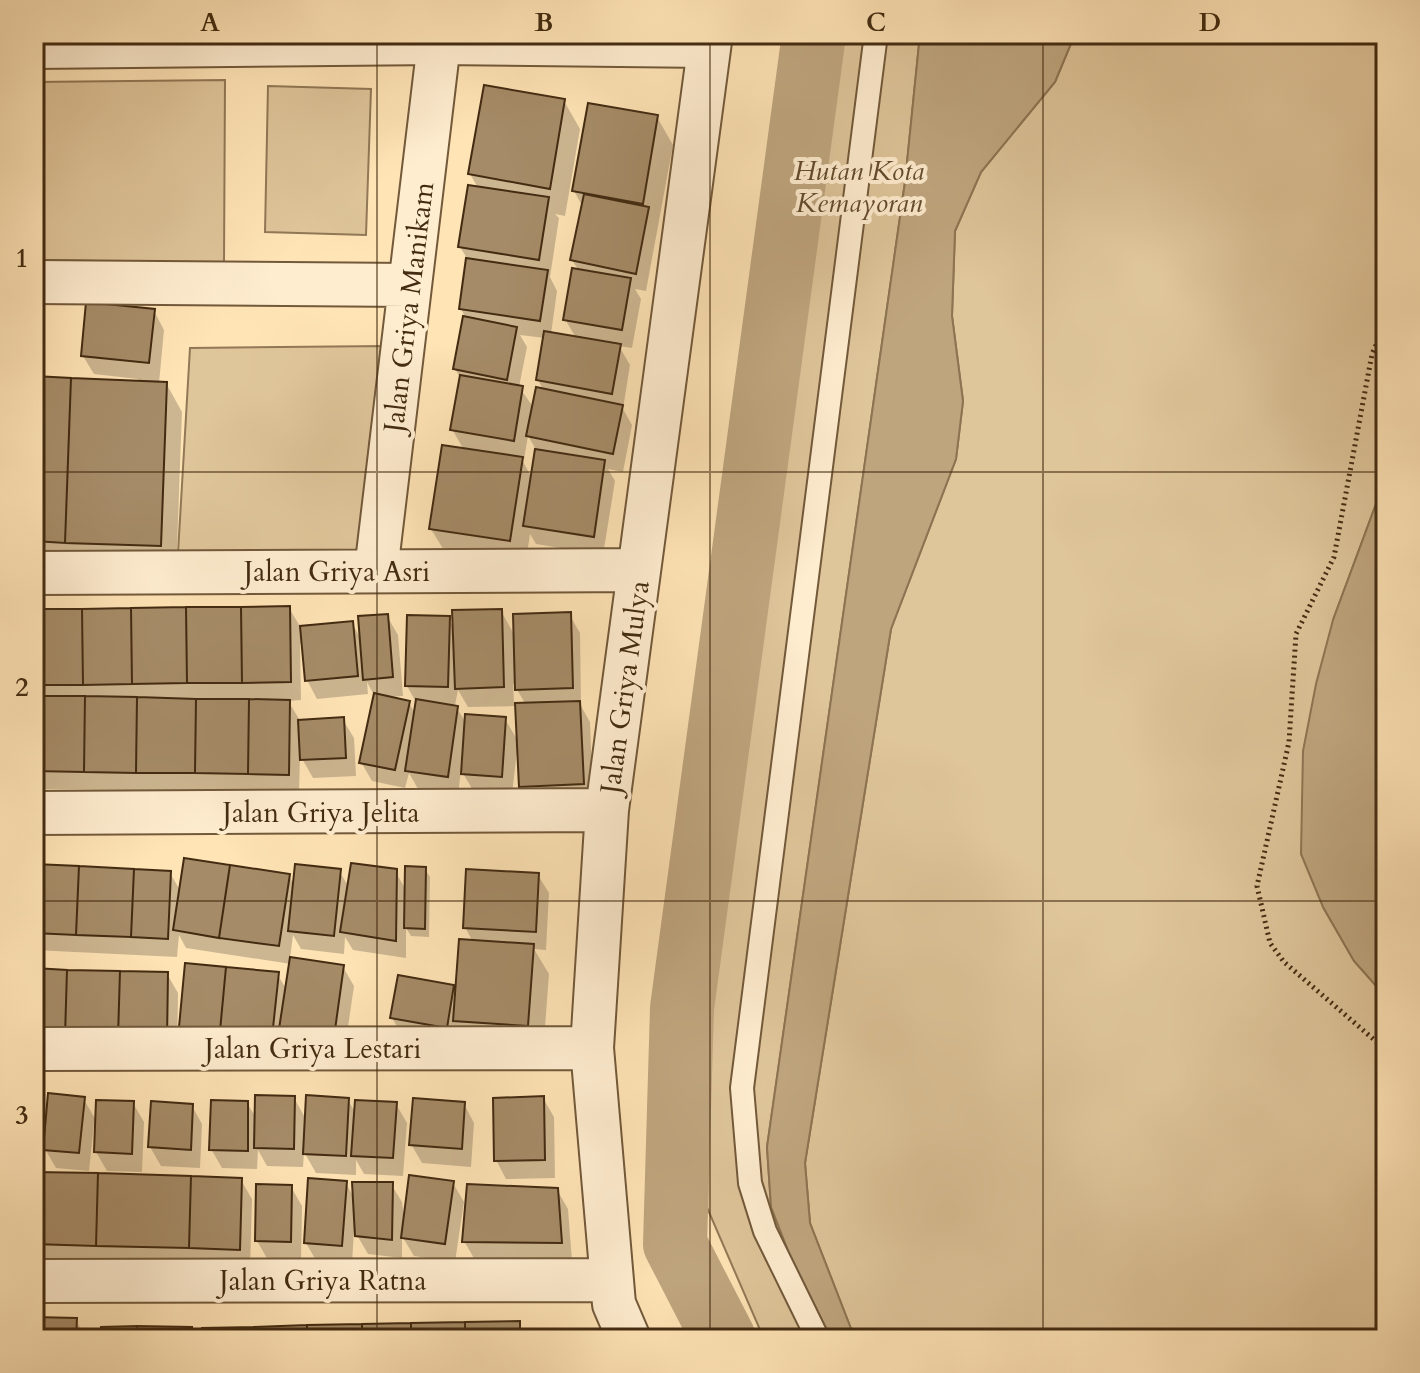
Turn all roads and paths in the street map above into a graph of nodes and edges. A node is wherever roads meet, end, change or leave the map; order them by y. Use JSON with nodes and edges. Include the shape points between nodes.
{"nodes":[{"id":1,"x":876,"y":34,"type":"edge"},
{"id":2,"x":710,"y":40,"type":"edge"},
{"id":3,"x":439,"y":43,"type":"junction"},
{"id":4,"x":34,"y":47,"type":"edge"},
{"id":5,"x":34,"y":282,"type":"edge"},
{"id":6,"x":410,"y":285,"type":"junction"},
{"id":7,"x":1386,"y":323,"type":"edge"},
{"id":8,"x":639,"y":570,"type":"junction"},
{"id":9,"x":376,"y":571,"type":"junction"},
{"id":10,"x":34,"y":573,"type":"edge"},
{"id":11,"x":607,"y":810,"type":"junction"},
{"id":12,"x":34,"y":813,"type":"edge"},
{"id":13,"x":592,"y":1048,"type":"junction"},
{"id":14,"x":34,"y":1049,"type":"edge"},
{"id":15,"x":1386,"y":1050,"type":"edge"},
{"id":16,"x":612,"y":1280,"type":"junction"},
{"id":17,"x":34,"y":1281,"type":"edge"},
{"id":18,"x":629,"y":1339,"type":"edge"},
{"id":19,"x":818,"y":1339,"type":"edge"}],
"edges":[{"from":1,"to":19,"type":"lane","via":[[742,1088],[750,1183],[765,1231]]},
{"from":2,"to":3,"type":"street"},
{"from":2,"to":8,"type":"street","name":"Jalan Griya Mulya"},
{"from":3,"to":4,"type":"street"},
{"from":3,"to":6,"type":"street","name":"Jalan Griya Manikam"},
{"from":5,"to":6,"type":"street"},
{"from":6,"to":9,"type":"street","name":"Jalan Griya Manikam"},
{"from":7,"to":15,"type":"path","via":[[1372,354],[1334,557],[1296,634],[1289,742],[1257,886],[1270,943],[1284,962]]},
{"from":8,"to":9,"type":"street","name":"Jalan Griya Asri"},
{"from":8,"to":11,"type":"street","name":"Jalan Griya Mulya"},
{"from":9,"to":10,"type":"street","name":"Jalan Griya Asri"},
{"from":11,"to":12,"type":"street","name":"Jalan Griya Jelita"},
{"from":11,"to":13,"type":"street","name":"Jalan Griya Mulya"},
{"from":13,"to":14,"type":"street","name":"Jalan Griya Lestari"},
{"from":13,"to":16,"type":"street","name":"Jalan Griya Mulya"},
{"from":16,"to":17,"type":"street","name":"Jalan Griya Ratna"},
{"from":16,"to":18,"type":"street","name":"Jalan Griya Mulya","via":[[614,1304]]}]}
